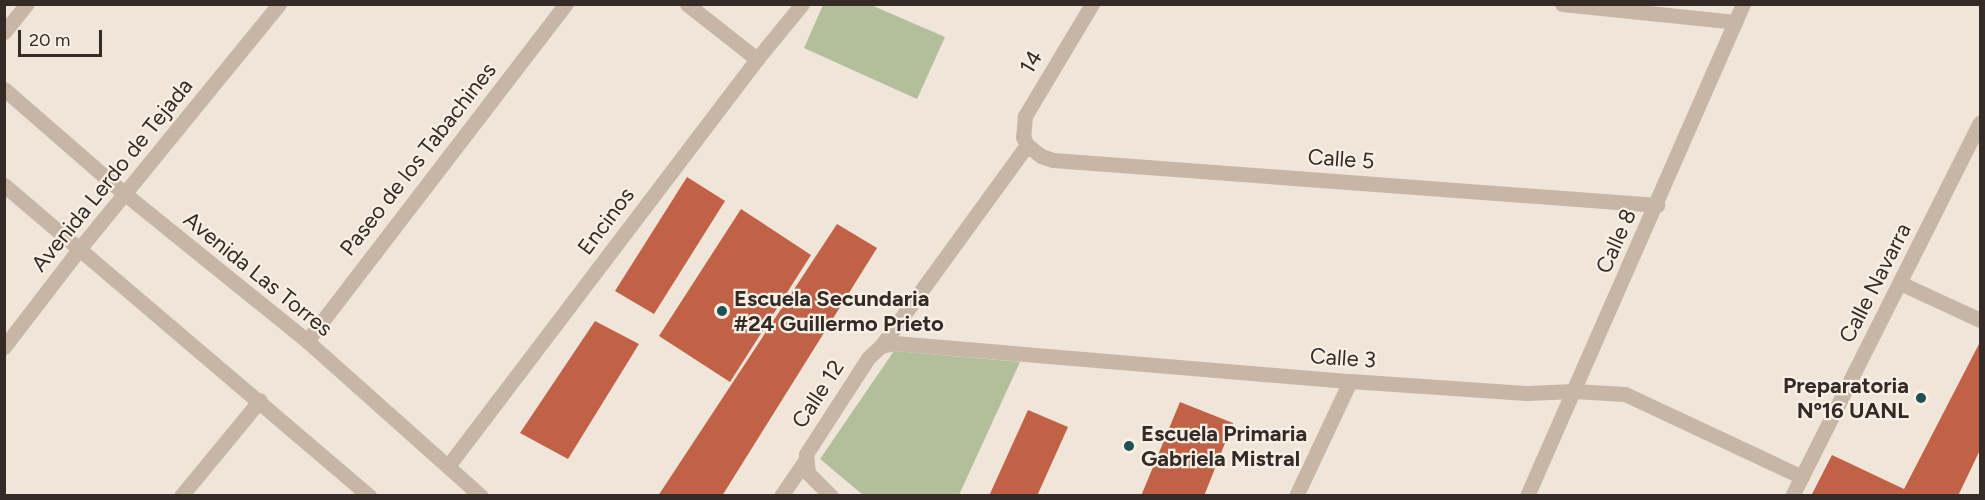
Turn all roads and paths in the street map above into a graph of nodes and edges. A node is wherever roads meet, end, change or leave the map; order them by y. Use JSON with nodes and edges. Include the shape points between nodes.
{"nodes":[{"id":1,"x":27,"y":4,"type":"edge"},
{"id":2,"x":279,"y":4,"type":"edge"},
{"id":3,"x":566,"y":4,"type":"edge"},
{"id":4,"x":687,"y":4,"type":"edge"},
{"id":5,"x":802,"y":4,"type":"edge"},
{"id":6,"x":1092,"y":4,"type":"edge"},
{"id":7,"x":1562,"y":4,"type":"edge"},
{"id":8,"x":1743,"y":4,"type":"edge"},
{"id":9,"x":1735,"y":22,"type":"junction"},
{"id":10,"x":4,"y":32,"type":"edge"},
{"id":11,"x":757,"y":59,"type":"junction"},
{"id":12,"x":4,"y":88,"type":"edge"},
{"id":13,"x":1980,"y":123,"type":"edge"},
{"id":14,"x":1027,"y":145,"type":"junction"},
{"id":15,"x":4,"y":185,"type":"edge"},
{"id":16,"x":124,"y":194,"type":"junction"},
{"id":17,"x":1657,"y":206,"type":"junction"},
{"id":18,"x":80,"y":249,"type":"junction"},
{"id":19,"x":1900,"y":283,"type":"junction"},
{"id":20,"x":1980,"y":320,"type":"edge"},
{"id":21,"x":307,"y":341,"type":"junction"},
{"id":22,"x":881,"y":346,"type":"junction"},
{"id":23,"x":4,"y":347,"type":"edge"},
{"id":24,"x":1350,"y":381,"type":"junction"},
{"id":25,"x":1574,"y":391,"type":"junction"},
{"id":26,"x":260,"y":400,"type":"junction"},
{"id":27,"x":806,"y":457,"type":"junction"},
{"id":28,"x":448,"y":466,"type":"junction"},
{"id":29,"x":1802,"y":477,"type":"junction"},
{"id":30,"x":181,"y":495,"type":"edge"},
{"id":31,"x":370,"y":495,"type":"edge"},
{"id":32,"x":481,"y":495,"type":"edge"},
{"id":33,"x":781,"y":495,"type":"edge"},
{"id":34,"x":831,"y":495,"type":"edge"},
{"id":35,"x":1296,"y":495,"type":"edge"},
{"id":36,"x":1527,"y":495,"type":"edge"},
{"id":37,"x":1792,"y":495,"type":"edge"}],
"edges":[{"from":1,"to":10,"type":"street"},
{"from":2,"to":16,"type":"street","name":"Avenida Lerdo de Tejada"},
{"from":3,"to":21,"type":"street","name":"Paseo de los Tabachines"},
{"from":4,"to":11,"type":"street"},
{"from":5,"to":11,"type":"street","name":"Encinos"},
{"from":6,"to":14,"type":"street","name":"14","via":[[1025,116],[1022,128]]},
{"from":7,"to":9,"type":"street"},
{"from":8,"to":9,"type":"street","name":"Calle 8"},
{"from":9,"to":17,"type":"street","name":"Calle 8"},
{"from":11,"to":28,"type":"street","name":"Encinos"},
{"from":12,"to":16,"type":"street","name":"Avenida Las Torres"},
{"from":13,"to":19,"type":"street","name":"Calle Navarra"},
{"from":14,"to":17,"type":"street","name":"Calle 5","via":[[1053,160]]},
{"from":14,"to":22,"type":"street"},
{"from":15,"to":18,"type":"street"},
{"from":16,"to":18,"type":"street","name":"Avenida Lerdo de Tejada"},
{"from":16,"to":21,"type":"street","name":"Avenida Las Torres"},
{"from":17,"to":25,"type":"street","name":"Calle 8"},
{"from":18,"to":23,"type":"street","name":"Avenida Lerdo de Tejada"},
{"from":18,"to":26,"type":"street"},
{"from":19,"to":20,"type":"street"},
{"from":19,"to":29,"type":"street","name":"Calle Navarra"},
{"from":21,"to":28,"type":"street","name":"Avenida Las Torres"},
{"from":22,"to":24,"type":"street","name":"Calle 3","via":[[894,343]]},
{"from":22,"to":27,"type":"street","name":"Calle 12","via":[[868,358]]},
{"from":24,"to":25,"type":"street","name":"Calle 3","via":[[1527,393]]},
{"from":24,"to":35,"type":"street"},
{"from":25,"to":29,"type":"street","name":"Calle 3","via":[[1625,394]]},
{"from":25,"to":36,"type":"street","name":"Calle 8"},
{"from":26,"to":30,"type":"street"},
{"from":26,"to":31,"type":"street"},
{"from":27,"to":33,"type":"street","name":"Calle 12"},
{"from":27,"to":34,"type":"street","via":[[812,480]]},
{"from":28,"to":32,"type":"street","name":"Avenida Las Torres"},
{"from":29,"to":37,"type":"street","name":"Calle Navarra"}]}
